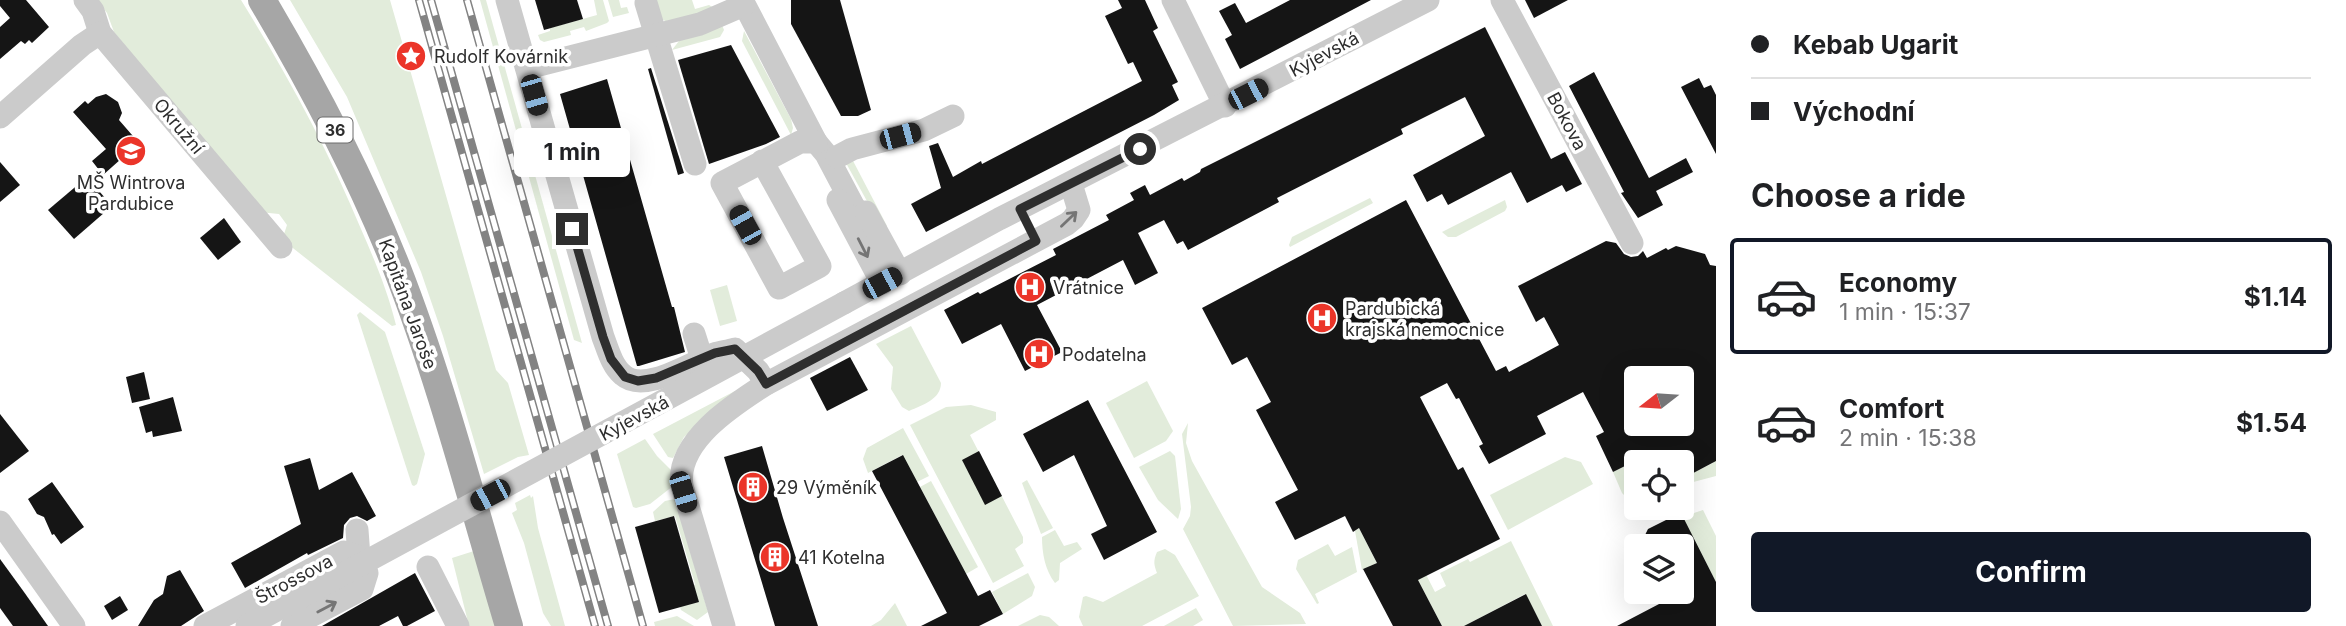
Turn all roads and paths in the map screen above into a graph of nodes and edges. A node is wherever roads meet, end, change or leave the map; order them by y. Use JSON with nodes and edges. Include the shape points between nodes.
{"nodes":[{"id":1,"x":85,"y":0,"type":"edge"},
{"id":2,"x":262,"y":0,"type":"edge"},
{"id":3,"x":507,"y":0,"type":"edge"},
{"id":4,"x":1173,"y":0,"type":"edge"},
{"id":5,"x":1428,"y":0,"type":"edge"},
{"id":6,"x":1503,"y":0,"type":"edge"},
{"id":7,"x":743,"y":2,"type":"edge"},
{"id":8,"x":646,"y":3,"type":"dead end"},
{"id":9,"x":100,"y":33,"type":"junction"},
{"id":10,"x":656,"y":34,"type":"junction"},
{"id":11,"x":527,"y":68,"type":"junction"},
{"id":12,"x":1225,"y":106,"type":"junction"},
{"id":13,"x":953,"y":116,"type":"dead end"},
{"id":14,"x":0,"y":117,"type":"edge"},
{"id":15,"x":823,"y":153,"type":"junction"},
{"id":16,"x":695,"y":164,"type":"dead end"},
{"id":17,"x":766,"y":168,"type":"junction"},
{"id":18,"x":1071,"y":184,"type":"junction"},
{"id":19,"x":1020,"y":209,"type":"junction"},
{"id":20,"x":277,"y":233,"type":"dead end"},
{"id":21,"x":1036,"y":241,"type":"junction"},
{"id":22,"x":1632,"y":243,"type":"dead end"},
{"id":23,"x":891,"y":278,"type":"junction"},
{"id":24,"x":694,"y":334,"type":"dead end"},
{"id":25,"x":702,"y":359,"type":"junction"},
{"id":26,"x":766,"y":384,"type":"junction"},
{"id":27,"x":0,"y":522,"type":"edge"},
{"id":28,"x":357,"y":530,"type":"dead end"},
{"id":29,"x":359,"y":557,"type":"junction"},
{"id":30,"x":428,"y":566,"type":"dead end"},
{"id":31,"x":74,"y":626,"type":"edge"},
{"id":32,"x":205,"y":626,"type":"edge"},
{"id":33,"x":247,"y":626,"type":"edge"},
{"id":34,"x":292,"y":626,"type":"edge"},
{"id":35,"x":458,"y":626,"type":"edge"},
{"id":36,"x":509,"y":626,"type":"edge"},
{"id":37,"x":724,"y":626,"type":"edge"}],
"edges":[{"from":1,"to":9,"type":"street","name":"Okružní"},
{"from":2,"to":36,"type":"main road","name":"Kapitána Jaroše","number":"36","via":[[328,115],[396,267],[435,379]]},
{"from":3,"to":11,"type":"street"},
{"from":4,"to":12,"type":"street"},
{"from":5,"to":12,"type":"street","name":"Kyjevská"},
{"from":6,"to":22,"type":"street","name":"Bokova"},
{"from":7,"to":10,"type":"street","via":[[700,24]]},
{"from":7,"to":15,"type":"street"},
{"from":8,"to":10,"type":"street"},
{"from":9,"to":14,"type":"street"},
{"from":9,"to":20,"type":"street","name":"Okružní"},
{"from":10,"to":11,"type":"street"},
{"from":10,"to":16,"type":"street"},
{"from":11,"to":25,"type":"street","via":[[603,337],[616,367],[625,377],[638,381]]},
{"from":12,"to":18,"type":"street","name":"Kyjevská"},
{"from":13,"to":15,"type":"street","via":[[924,130]]},
{"from":15,"to":17,"type":"street","via":[[800,142]]},
{"from":15,"to":23,"type":"street","one_way":true},
{"from":15,"to":23,"type":"street","via":[[854,207],[872,224]]},
{"from":17,"to":17,"type":"street","via":[[722,183],[779,288],[820,266]]},
{"from":18,"to":19,"type":"street","name":"Kyjevská"},
{"from":21,"to":18,"type":"street","one_way":true,"via":[[1077,215]]},
{"from":19,"to":21,"type":"street"},
{"from":19,"to":23,"type":"street","name":"Kyjevská"},
{"from":21,"to":26,"type":"street"},
{"from":23,"to":33,"type":"street","name":"Kyjevská","bridge":true},
{"from":24,"to":25,"type":"street"},
{"from":25,"to":26,"type":"street","via":[[735,349]]},
{"from":26,"to":37,"type":"street","via":[[704,433],[687,454],[681,473]]},
{"from":27,"to":31,"type":"street"},
{"from":28,"to":29,"type":"street"},
{"from":29,"to":32,"type":"street","name":"Štrossova","via":[[344,552]]},
{"from":34,"to":29,"type":"street","name":"Štrossova","one_way":true,"via":[[362,589],[367,573]]},
{"from":30,"to":35,"type":"street"}]}
